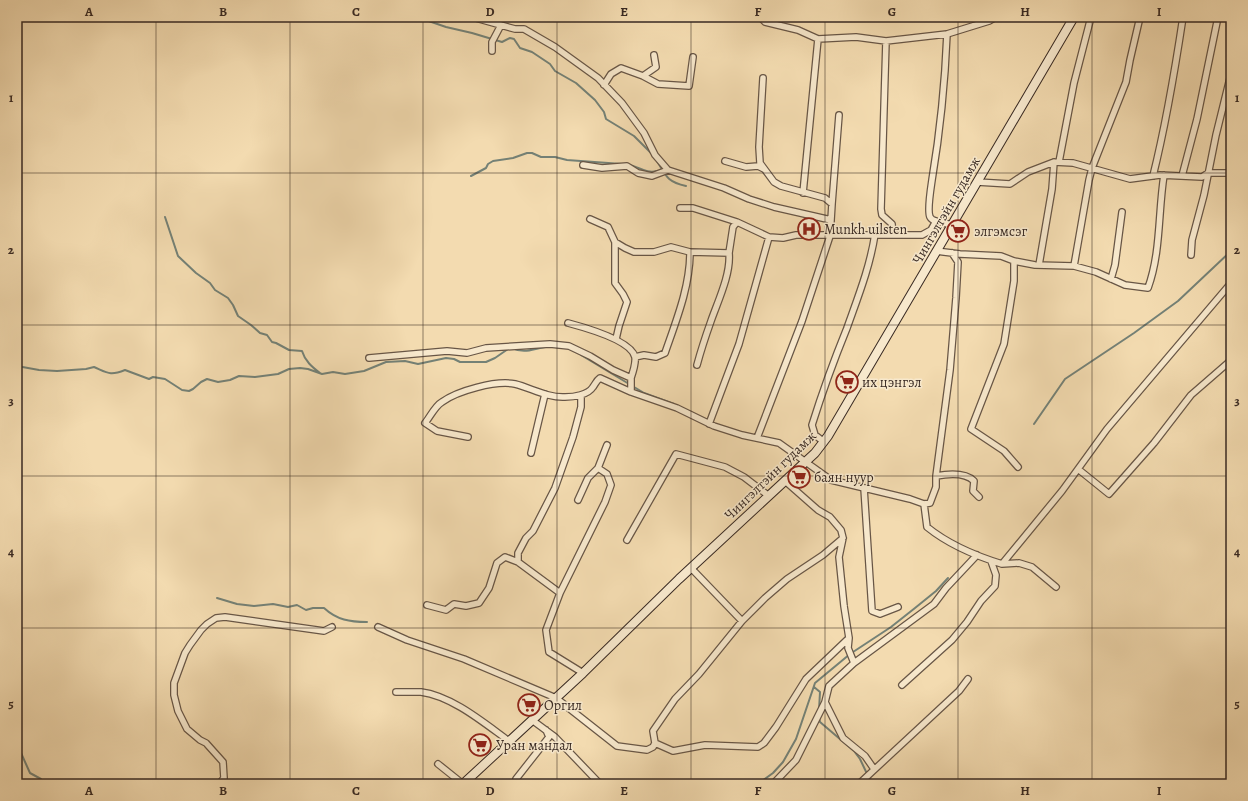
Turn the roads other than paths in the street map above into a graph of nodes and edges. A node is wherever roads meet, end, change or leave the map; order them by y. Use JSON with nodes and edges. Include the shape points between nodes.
{"nodes":[{"id":1,"x":472,"y":17,"type":"edge"},
{"id":2,"x":760,"y":17,"type":"edge"},
{"id":3,"x":858,"y":17,"type":"edge"},
{"id":4,"x":877,"y":17,"type":"edge"},
{"id":5,"x":996,"y":17,"type":"edge"},
{"id":6,"x":1074,"y":17,"type":"edge"},
{"id":7,"x":1090,"y":17,"type":"edge"},
{"id":8,"x":1140,"y":17,"type":"edge"},
{"id":9,"x":1183,"y":17,"type":"edge"},
{"id":10,"x":1218,"y":17,"type":"edge"},
{"id":11,"x":501,"y":25,"type":"junction"},
{"id":12,"x":947,"y":34,"type":"junction"},
{"id":13,"x":818,"y":39,"type":"junction"},
{"id":14,"x":886,"y":41,"type":"junction"},
{"id":15,"x":492,"y":51,"type":"dead end"},
{"id":16,"x":654,"y":55,"type":"dead end"},
{"id":17,"x":694,"y":57,"type":"dead end"},
{"id":18,"x":1231,"y":74,"type":"edge"},
{"id":19,"x":643,"y":76,"type":"junction"},
{"id":20,"x":763,"y":78,"type":"dead end"},
{"id":21,"x":604,"y":85,"type":"junction"},
{"id":22,"x":839,"y":115,"type":"dead end"},
{"id":23,"x":725,"y":161,"type":"dead end"},
{"id":24,"x":1057,"y":162,"type":"junction"},
{"id":25,"x":583,"y":165,"type":"dead end"},
{"id":26,"x":1092,"y":168,"type":"junction"},
{"id":27,"x":764,"y":169,"type":"junction"},
{"id":28,"x":668,"y":170,"type":"junction"},
{"id":29,"x":1208,"y":173,"type":"junction"},
{"id":30,"x":1231,"y":173,"type":"edge"},
{"id":31,"x":1164,"y":175,"type":"junction"},
{"id":32,"x":1154,"y":176,"type":"junction"},
{"id":33,"x":1182,"y":176,"type":"junction"},
{"id":34,"x":977,"y":182,"type":"junction"},
{"id":35,"x":803,"y":193,"type":"junction"},
{"id":36,"x":832,"y":204,"type":"junction"},
{"id":37,"x":680,"y":208,"type":"dead end"},
{"id":38,"x":1122,"y":212,"type":"dead end"},
{"id":39,"x":590,"y":219,"type":"dead end"},
{"id":40,"x":831,"y":220,"type":"junction"},
{"id":41,"x":936,"y":221,"type":"junction"},
{"id":42,"x":737,"y":222,"type":"junction"},
{"id":43,"x":952,"y":225,"type":"junction"},
{"id":44,"x":875,"y":234,"type":"junction"},
{"id":45,"x":893,"y":235,"type":"junction"},
{"id":46,"x":830,"y":236,"type":"junction"},
{"id":47,"x":770,"y":237,"type":"junction"},
{"id":48,"x":615,"y":242,"type":"junction"},
{"id":49,"x":936,"y":251,"type":"junction"},
{"id":50,"x":690,"y":252,"type":"junction"},
{"id":51,"x":729,"y":253,"type":"junction"},
{"id":52,"x":952,"y":253,"type":"junction"},
{"id":53,"x":1191,"y":254,"type":"dead end"},
{"id":54,"x":1014,"y":260,"type":"junction"},
{"id":55,"x":1039,"y":265,"type":"junction"},
{"id":56,"x":1074,"y":266,"type":"junction"},
{"id":57,"x":1111,"y":279,"type":"junction"},
{"id":58,"x":1231,"y":283,"type":"edge"},
{"id":59,"x":568,"y":323,"type":"dead end"},
{"id":60,"x":616,"y":339,"type":"junction"},
{"id":61,"x":635,"y":357,"type":"junction"},
{"id":62,"x":1231,"y":357,"type":"edge"},
{"id":63,"x":369,"y":358,"type":"dead end"},
{"id":64,"x":697,"y":365,"type":"dead end"},
{"id":65,"x":631,"y":378,"type":"junction"},
{"id":66,"x":631,"y":392,"type":"junction"},
{"id":67,"x":545,"y":394,"type":"junction"},
{"id":68,"x":581,"y":395,"type":"junction"},
{"id":69,"x":709,"y":424,"type":"junction"},
{"id":70,"x":468,"y":437,"type":"dead end"},
{"id":71,"x":757,"y":438,"type":"junction"},
{"id":72,"x":824,"y":442,"type":"junction"},
{"id":73,"x":606,"y":445,"type":"dead end"},
{"id":74,"x":531,"y":453,"type":"dead end"},
{"id":75,"x":805,"y":463,"type":"junction"},
{"id":76,"x":1018,"y":467,"type":"dead end"},
{"id":77,"x":598,"y":468,"type":"junction"},
{"id":78,"x":1078,"y":469,"type":"junction"},
{"id":79,"x":936,"y":476,"type":"junction"},
{"id":80,"x":785,"y":481,"type":"junction"},
{"id":81,"x":864,"y":488,"type":"junction"},
{"id":82,"x":769,"y":496,"type":"junction"},
{"id":83,"x":979,"y":497,"type":"dead end"},
{"id":84,"x":578,"y":500,"type":"dead end"},
{"id":85,"x":924,"y":504,"type":"junction"},
{"id":86,"x":843,"y":538,"type":"junction"},
{"id":87,"x":627,"y":540,"type":"dead end"},
{"id":88,"x":977,"y":555,"type":"junction"},
{"id":89,"x":991,"y":561,"type":"junction"},
{"id":90,"x":518,"y":562,"type":"junction"},
{"id":91,"x":1002,"y":564,"type":"junction"},
{"id":92,"x":691,"y":568,"type":"junction"},
{"id":93,"x":1056,"y":587,"type":"dead end"},
{"id":94,"x":560,"y":593,"type":"junction"},
{"id":95,"x":427,"y":605,"type":"dead end"},
{"id":96,"x":898,"y":607,"type":"dead end"},
{"id":97,"x":742,"y":621,"type":"junction"},
{"id":98,"x":332,"y":627,"type":"dead end"},
{"id":99,"x":378,"y":627,"type":"dead end"},
{"id":100,"x":849,"y":638,"type":"junction"},
{"id":101,"x":854,"y":662,"type":"junction"},
{"id":102,"x":583,"y":673,"type":"junction"},
{"id":103,"x":968,"y":679,"type":"dead end"},
{"id":104,"x":902,"y":685,"type":"dead end"},
{"id":105,"x":396,"y":692,"type":"dead end"},
{"id":106,"x":556,"y":698,"type":"junction"},
{"id":107,"x":825,"y":702,"type":"junction"},
{"id":108,"x":532,"y":720,"type":"junction"},
{"id":109,"x":546,"y":730,"type":"junction"},
{"id":110,"x":509,"y":741,"type":"junction"},
{"id":111,"x":655,"y":743,"type":"junction"},
{"id":112,"x":438,"y":764,"type":"dead end"},
{"id":113,"x":874,"y":769,"type":"junction"},
{"id":114,"x":219,"y":784,"type":"edge"},
{"id":115,"x":463,"y":784,"type":"edge"},
{"id":116,"x":519,"y":784,"type":"edge"},
{"id":117,"x":600,"y":784,"type":"edge"},
{"id":118,"x":772,"y":784,"type":"edge"},
{"id":119,"x":857,"y":784,"type":"edge"}],
"edges":[{"from":1,"to":11,"type":"street"},
{"from":2,"to":13,"type":"street","via":[[765,22],[798,30]]},
{"from":3,"to":4,"type":"street"},
{"from":5,"to":12,"type":"street"},
{"from":6,"to":34,"type":"main road","name":"Чингэлтэйн гудамж"},
{"from":7,"to":24,"type":"street"},
{"from":8,"to":26,"type":"street","via":[[1126,82]]},
{"from":9,"to":32,"type":"street"},
{"from":10,"to":33,"type":"street","via":[[1197,119]]},
{"from":11,"to":15,"type":"street","via":[[492,42]]},
{"from":11,"to":21,"type":"street","via":[[524,29],[556,47]]},
{"from":12,"to":14,"type":"street"},
{"from":12,"to":41,"type":"street","via":[[940,136],[930,192],[930,218]]},
{"from":13,"to":14,"type":"street","via":[[856,37]]},
{"from":13,"to":35,"type":"street"},
{"from":14,"to":45,"type":"street","via":[[882,215],[892,224]]},
{"from":16,"to":19,"type":"street","via":[[656,67]]},
{"from":17,"to":19,"type":"street","via":[[690,86],[658,84]]},
{"from":18,"to":29,"type":"street"},
{"from":19,"to":21,"type":"street","via":[[621,68],[611,74]]},
{"from":20,"to":27,"type":"street","via":[[759,147],[760,163]]},
{"from":21,"to":28,"type":"street","via":[[622,103],[644,133],[655,155]]},
{"from":22,"to":36,"type":"street"},
{"from":23,"to":27,"type":"street"},
{"from":24,"to":26,"type":"street"},
{"from":24,"to":34,"type":"street","via":[[1028,172],[1010,184]]},
{"from":24,"to":55,"type":"street"},
{"from":25,"to":28,"type":"street","via":[[602,168],[628,166],[638,173],[652,176]]},
{"from":26,"to":32,"type":"street","via":[[1130,179]]},
{"from":26,"to":56,"type":"street"},
{"from":27,"to":35,"type":"street","via":[[780,186]]},
{"from":28,"to":40,"type":"street","via":[[774,207]]},
{"from":29,"to":30,"type":"street"},
{"from":29,"to":33,"type":"street","via":[[1202,177]]},
{"from":29,"to":53,"type":"street"},
{"from":31,"to":32,"type":"street"},
{"from":31,"to":33,"type":"street"},
{"from":31,"to":57,"type":"street","via":[[1153,274],[1148,288],[1125,285]]},
{"from":34,"to":43,"type":"main road","name":"Чингэлтэйн гудамж"},
{"from":35,"to":36,"type":"street","via":[[825,198]]},
{"from":36,"to":40,"type":"street"},
{"from":37,"to":42,"type":"street","via":[[693,208]]},
{"from":38,"to":57,"type":"street"},
{"from":39,"to":48,"type":"street","via":[[608,227]]},
{"from":40,"to":46,"type":"street"},
{"from":41,"to":43,"type":"street"},
{"from":41,"to":45,"type":"street","via":[[931,230],[922,235]]},
{"from":42,"to":47,"type":"street"},
{"from":42,"to":51,"type":"street","via":[[733,227]]},
{"from":43,"to":49,"type":"main road","name":"Чингэлтэйн гудамж"},
{"from":44,"to":45,"type":"street"},
{"from":44,"to":46,"type":"street"},
{"from":44,"to":72,"type":"street","via":[[873,250],[859,294],[812,426],[815,435]]},
{"from":46,"to":47,"type":"street"},
{"from":46,"to":71,"type":"street","via":[[802,321]]},
{"from":47,"to":69,"type":"street","via":[[739,344]]},
{"from":48,"to":50,"type":"street","via":[[634,252],[654,252],[671,247]]},
{"from":48,"to":60,"type":"street","via":[[615,283],[627,302]]},
{"from":49,"to":52,"type":"street"},
{"from":49,"to":72,"type":"main road","name":"Чингэлтэйн гудамж"},
{"from":50,"to":51,"type":"street"},
{"from":50,"to":61,"type":"street","via":[[690,268],[680,309],[664,353],[656,357]]},
{"from":51,"to":64,"type":"street","via":[[730,261]]},
{"from":52,"to":54,"type":"street","via":[[1002,256]]},
{"from":52,"to":79,"type":"street","via":[[958,262],[956,298],[950,370]]},
{"from":54,"to":55,"type":"street"},
{"from":54,"to":76,"type":"street","via":[[1014,280],[1004,344],[971,429],[1004,451]]},
{"from":55,"to":56,"type":"street"},
{"from":56,"to":57,"type":"street"},
{"from":58,"to":78,"type":"street","via":[[1107,430]]},
{"from":59,"to":60,"type":"street"},
{"from":60,"to":61,"type":"street","via":[[631,350]]},
{"from":61,"to":65,"type":"street"},
{"from":62,"to":78,"type":"street","via":[[1229,362],[1191,395],[1154,443],[1109,494]]},
{"from":63,"to":65,"type":"street","via":[[446,350],[467,353],[486,348],[550,344],[569,346]]},
{"from":65,"to":66,"type":"street"},
{"from":66,"to":68,"type":"street","via":[[600,378],[596,380],[593,388]]},
{"from":66,"to":69,"type":"street","via":[[677,408]]},
{"from":67,"to":68,"type":"street","via":[[564,397]]},
{"from":67,"to":70,"type":"street","via":[[513,384],[466,390],[441,402],[425,423],[437,431]]},
{"from":67,"to":74,"type":"street"},
{"from":68,"to":90,"type":"street","via":[[581,408],[573,437],[555,488],[533,531],[518,553]]},
{"from":69,"to":71,"type":"street"},
{"from":71,"to":75,"type":"street","via":[[779,443]]},
{"from":72,"to":75,"type":"main road","name":"Чингэлтэйн гудамж"},
{"from":73,"to":77,"type":"street"},
{"from":75,"to":80,"type":"main road","name":"Чингэлтэйн гудамж"},
{"from":75,"to":81,"type":"street","via":[[831,480]]},
{"from":77,"to":84,"type":"street","via":[[588,478]]},
{"from":77,"to":94,"type":"street","via":[[606,474],[611,486]]},
{"from":78,"to":91,"type":"street"},
{"from":79,"to":83,"type":"street","via":[[945,474],[970,477],[974,481],[973,491]]},
{"from":79,"to":85,"type":"street","via":[[936,487],[930,503]]},
{"from":80,"to":82,"type":"main road","name":"Чингэлтэйн гудамж"},
{"from":80,"to":86,"type":"street","via":[[833,520],[841,530]]},
{"from":81,"to":85,"type":"street"},
{"from":81,"to":96,"type":"street","via":[[872,611],[880,614]]},
{"from":82,"to":87,"type":"street","via":[[744,477],[725,467],[676,454]]},
{"from":82,"to":92,"type":"main road","name":"Чингэлтэйн гудамж"},
{"from":85,"to":88,"type":"street","via":[[927,527],[937,535]]},
{"from":86,"to":97,"type":"street","via":[[787,579]]},
{"from":86,"to":100,"type":"street","via":[[839,557]]},
{"from":88,"to":89,"type":"street"},
{"from":88,"to":101,"type":"street","via":[[934,604]]},
{"from":89,"to":91,"type":"street"},
{"from":89,"to":104,"type":"street","via":[[996,575],[995,586],[981,600],[952,640]]},
{"from":90,"to":94,"type":"street"},
{"from":90,"to":95,"type":"street","via":[[505,557],[497,563],[489,588],[478,603],[466,606],[454,604],[446,610]]},
{"from":91,"to":93,"type":"street","via":[[1019,563],[1032,567]]},
{"from":92,"to":97,"type":"street"},
{"from":92,"to":102,"type":"main road","name":"Чингэлтэйн гудамж"},
{"from":94,"to":102,"type":"street","via":[[546,630],[549,652]]},
{"from":97,"to":111,"type":"street","via":[[699,674],[675,698],[652,731]]},
{"from":98,"to":114,"type":"street","via":[[324,632],[226,617],[216,618],[201,630],[190,645],[174,683],[174,695],[187,729],[206,743],[223,762],[224,778]]},
{"from":99,"to":106,"type":"street","via":[[407,640],[464,659]]},
{"from":100,"to":101,"type":"street","via":[[848,648]]},
{"from":100,"to":111,"type":"street","via":[[806,679],[776,727],[758,747],[705,745],[673,751]]},
{"from":101,"to":107,"type":"street","via":[[829,686]]},
{"from":102,"to":106,"type":"main road","name":"Чингэлтэйн гудамж"},
{"from":103,"to":113,"type":"street","via":[[959,691]]},
{"from":105,"to":110,"type":"street","via":[[422,692],[444,699]]},
{"from":106,"to":108,"type":"main road","name":"Чингэлтэйн гудамж"},
{"from":106,"to":111,"type":"street","via":[[617,746],[647,750]]},
{"from":107,"to":113,"type":"street","via":[[843,738],[865,756]]},
{"from":107,"to":118,"type":"street","via":[[796,760]]},
{"from":108,"to":109,"type":"street"},
{"from":108,"to":110,"type":"main road","name":"Чингэлтэйн гудамж"},
{"from":109,"to":116,"type":"street","via":[[549,737],[516,779]]},
{"from":109,"to":117,"type":"street"},
{"from":110,"to":115,"type":"main road","name":"Чингэлтэйн гудамж"},
{"from":112,"to":115,"type":"street"},
{"from":113,"to":119,"type":"street"}]}
